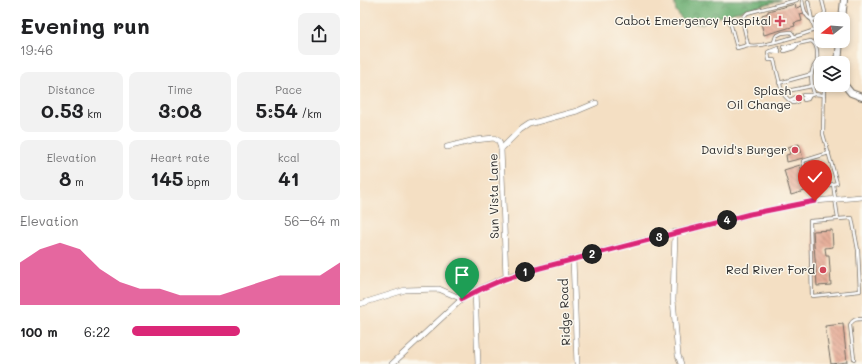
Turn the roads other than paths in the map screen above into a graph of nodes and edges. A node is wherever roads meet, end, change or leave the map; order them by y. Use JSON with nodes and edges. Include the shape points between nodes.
{"nodes":[{"id":1,"x":797,"y":0,"type":"edge"},
{"id":2,"x":802,"y":0,"type":"edge"},
{"id":3,"x":808,"y":0,"type":"edge"},
{"id":4,"x":822,"y":0,"type":"edge"},
{"id":5,"x":844,"y":0,"type":"edge"},
{"id":6,"x":843,"y":12,"type":"edge"},
{"id":7,"x":742,"y":19,"type":"junction"},
{"id":8,"x":812,"y":20,"type":"junction"},
{"id":9,"x":814,"y":27,"type":"edge"},
{"id":10,"x":814,"y":30,"type":"edge"},
{"id":11,"x":794,"y":36,"type":"junction"},
{"id":12,"x":774,"y":42,"type":"junction"},
{"id":13,"x":748,"y":45,"type":"junction"},
{"id":14,"x":784,"y":49,"type":"dead end"},
{"id":15,"x":779,"y":50,"type":"dead end"},
{"id":16,"x":816,"y":56,"type":"edge"},
{"id":17,"x":814,"y":66,"type":"edge"},
{"id":18,"x":812,"y":74,"type":"junction"},
{"id":19,"x":779,"y":83,"type":"junction"},
{"id":20,"x":812,"y":86,"type":"junction"},
{"id":21,"x":782,"y":92,"type":"junction"},
{"id":22,"x":850,"y":92,"type":"edge"},
{"id":23,"x":814,"y":94,"type":"junction"},
{"id":24,"x":810,"y":95,"type":"junction"},
{"id":25,"x":824,"y":95,"type":"joint"},
{"id":26,"x":862,"y":98,"type":"edge"},
{"id":27,"x":796,"y":99,"type":"dead end"},
{"id":28,"x":596,"y":103,"type":"dead end"},
{"id":29,"x":447,"y":147,"type":"dead end"},
{"id":30,"x":501,"y":149,"type":"junction"},
{"id":31,"x":829,"y":153,"type":"junction"},
{"id":32,"x":833,"y":184,"type":"junction"},
{"id":33,"x":862,"y":197,"type":"edge"},
{"id":34,"x":836,"y":199,"type":"junction"},
{"id":35,"x":838,"y":219,"type":"junction"},
{"id":36,"x":676,"y":232,"type":"junction"},
{"id":37,"x":573,"y":259,"type":"junction"},
{"id":38,"x":506,"y":277,"type":"junction"},
{"id":39,"x":475,"y":291,"type":"junction"},
{"id":40,"x":462,"y":299,"type":"junction"},
{"id":41,"x":360,"y":304,"type":"edge"},
{"id":42,"x":862,"y":319,"type":"edge"},
{"id":43,"x":854,"y":359,"type":"dead end"},
{"id":44,"x":392,"y":364,"type":"edge"},
{"id":45,"x":478,"y":364,"type":"edge"},
{"id":46,"x":577,"y":364,"type":"edge"},
{"id":47,"x":681,"y":364,"type":"edge"}],
"edges":[{"from":1,"to":7,"type":"lane","via":[[747,13]]},
{"from":2,"to":8,"type":"lane","via":[[805,14]]},
{"from":3,"to":8,"type":"lane"},
{"from":4,"to":8,"type":"lane","via":[[825,12],[822,17]]},
{"from":5,"to":6,"type":"street"},
{"from":7,"to":13,"type":"lane"},
{"from":7,"to":13,"type":"lane","via":[[730,22],[737,48]]},
{"from":8,"to":9,"type":"lane"},
{"from":10,"to":11,"type":"lane"},
{"from":11,"to":12,"type":"lane"},
{"from":11,"to":12,"type":"lane","via":[[791,32],[782,33],[776,36]]},
{"from":12,"to":13,"type":"lane","via":[[752,47]]},
{"from":14,"to":16,"type":"lane","via":[[811,41],[814,42]]},
{"from":15,"to":19,"type":"lane","via":[[768,52],[769,60],[774,60]]},
{"from":17,"to":18,"type":"lane"},
{"from":18,"to":19,"type":"lane"},
{"from":18,"to":20,"type":"lane"},
{"from":19,"to":21,"type":"lane"},
{"from":20,"to":21,"type":"lane"},
{"from":20,"to":23,"type":"lane"},
{"from":21,"to":27,"type":"lane","via":[[789,100]]},
{"from":22,"to":26,"type":"street"},
{"from":23,"to":24,"type":"lane"},
{"from":23,"to":25,"type":"lane"},
{"from":24,"to":24,"type":"lane","via":[[808,99],[803,97]]},
{"from":25,"to":31,"type":"lane","via":[[823,134]]},
{"from":28,"to":30,"type":"street","name":"Sun Vista Lane","via":[[578,111],[528,124]]},
{"from":29,"to":30,"type":"street","via":[[494,138],[499,141]]},
{"from":30,"to":38,"type":"street","name":"Sun Vista Lane"},
{"from":31,"to":32,"type":"lane","via":[[837,183]]},
{"from":31,"to":32,"type":"lane","via":[[803,161],[812,188]]},
{"from":32,"to":34,"type":"lane"},
{"from":33,"to":34,"type":"street"},
{"from":34,"to":35,"type":"lane"},
{"from":34,"to":36,"type":"street","via":[[782,207]]},
{"from":35,"to":35,"type":"lane","via":[[810,221],[812,296],[860,292],[858,250],[852,218]]},
{"from":36,"to":37,"type":"street"},
{"from":36,"to":47,"type":"street","via":[[673,300]]},
{"from":37,"to":38,"type":"street"},
{"from":37,"to":46,"type":"street","name":"Ridge Road"},
{"from":38,"to":39,"type":"street"},
{"from":39,"to":40,"type":"street"},
{"from":39,"to":45,"type":"street"},
{"from":40,"to":41,"type":"street","via":[[440,289],[406,290]]},
{"from":40,"to":44,"type":"street"},
{"from":42,"to":43,"type":"lane","via":[[856,319],[850,325]]}]}
